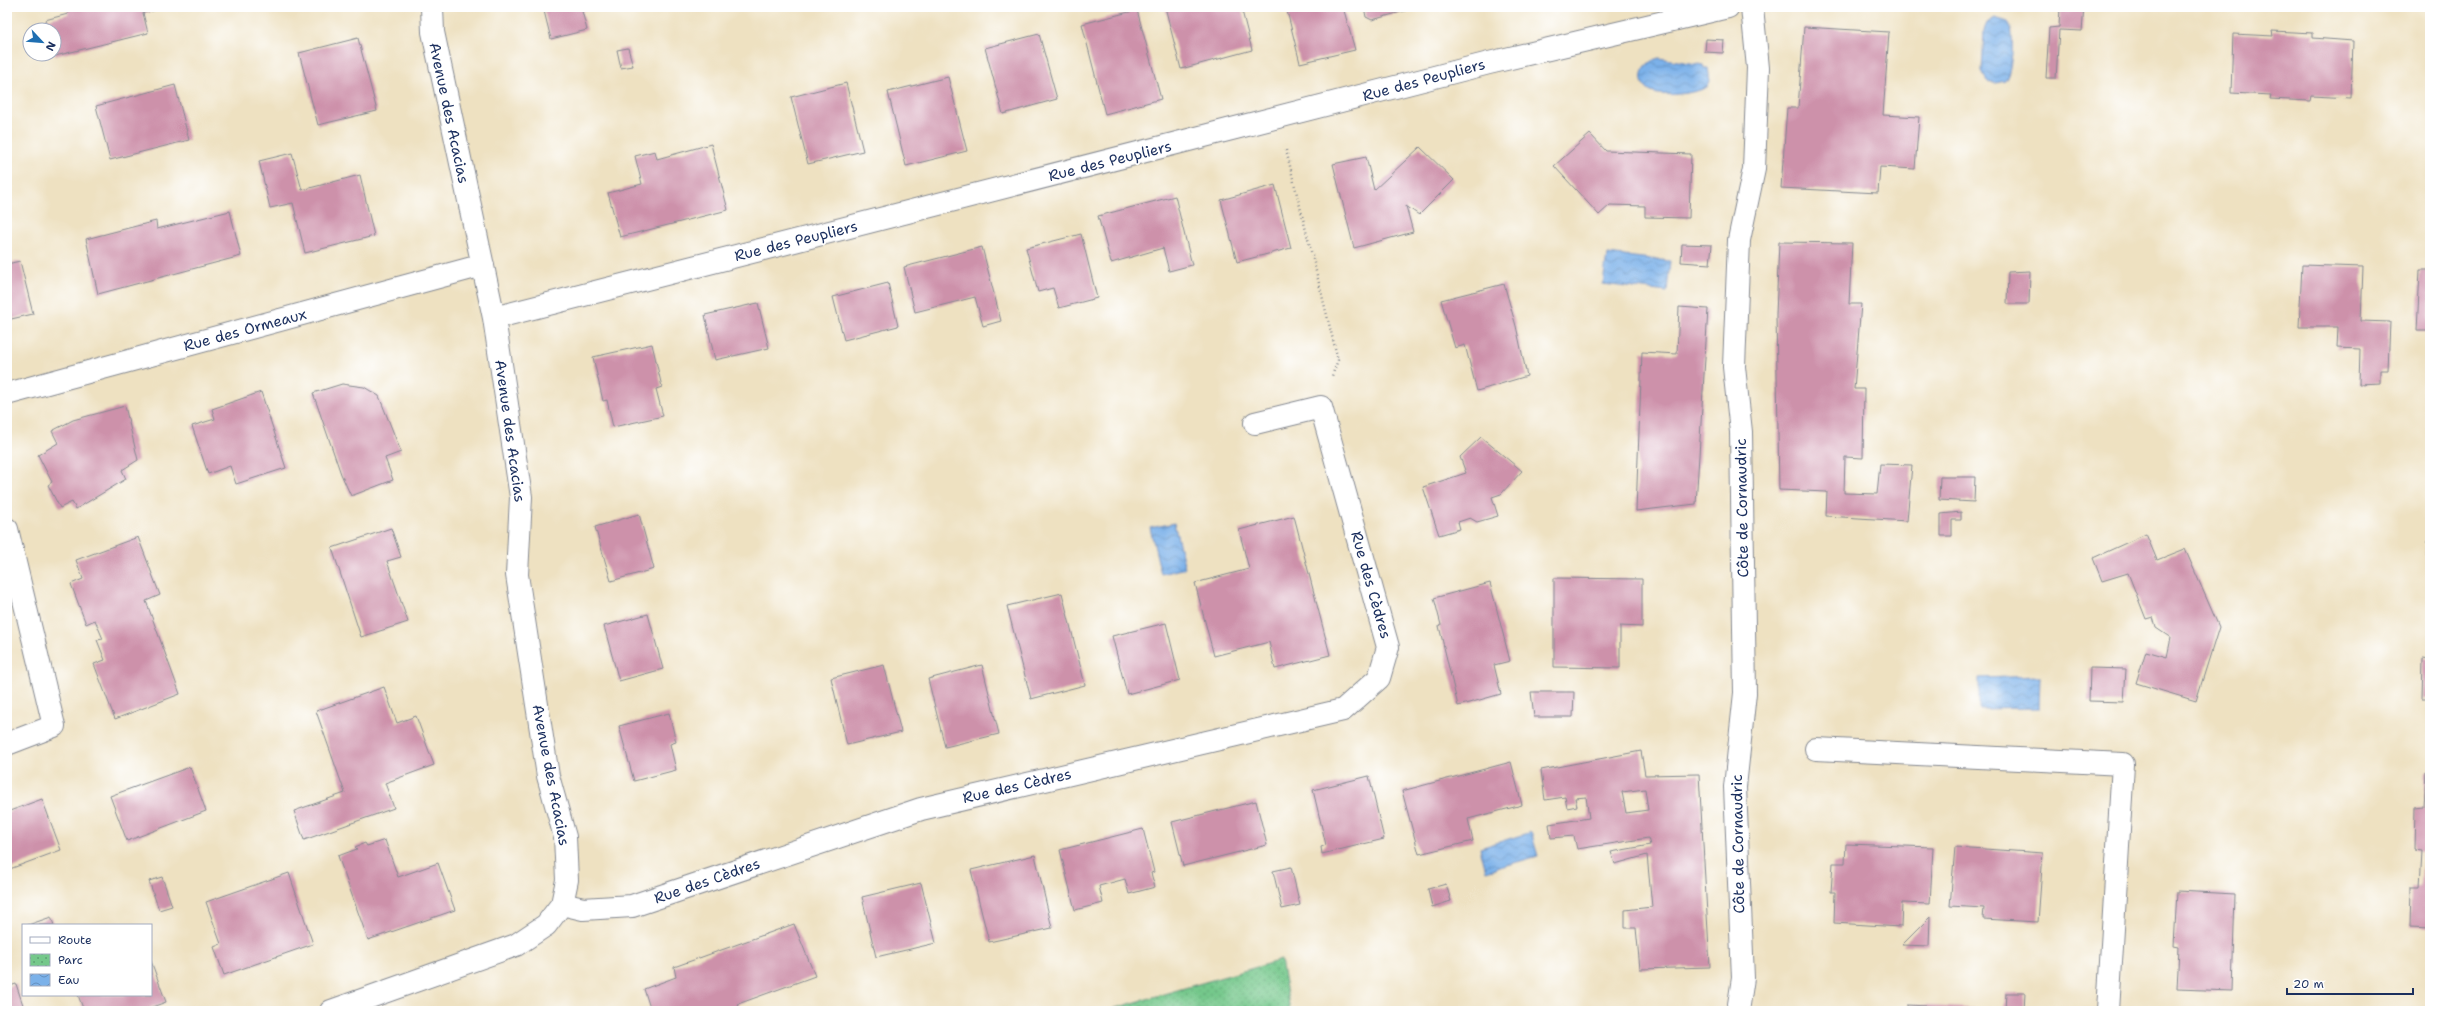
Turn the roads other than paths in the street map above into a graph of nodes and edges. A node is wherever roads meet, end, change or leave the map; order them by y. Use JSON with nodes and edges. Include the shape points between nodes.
{"nodes":[{"id":1,"x":432,"y":7,"type":"edge"},
{"id":2,"x":1728,"y":7,"type":"edge"},
{"id":3,"x":1752,"y":7,"type":"edge"},
{"id":4,"x":483,"y":265,"type":"junction"},
{"id":5,"x":494,"y":318,"type":"junction"},
{"id":6,"x":7,"y":394,"type":"edge"},
{"id":7,"x":1255,"y":423,"type":"dead end"},
{"id":8,"x":7,"y":529,"type":"edge"},
{"id":9,"x":7,"y":744,"type":"edge"},
{"id":10,"x":1816,"y":749,"type":"dead end"},
{"id":11,"x":562,"y":904,"type":"junction"},
{"id":12,"x":331,"y":1011,"type":"edge"},
{"id":13,"x":1738,"y":1011,"type":"edge"},
{"id":14,"x":2108,"y":1011,"type":"edge"}],
"edges":[{"from":1,"to":4,"type":"street","name":"Avenue des Acacias","via":[[433,32]]},
{"from":2,"to":5,"type":"street","name":"Rue des Peupliers","via":[[1489,63],[1279,119]]},
{"from":3,"to":13,"type":"street","name":"Côte de Cornaudric","via":[[1758,68],[1754,169],[1739,240],[1734,367],[1741,432],[1745,693],[1735,787],[1743,978]]},
{"from":4,"to":5,"type":"street","name":"Avenue des Acacias"},
{"from":4,"to":6,"type":"street","name":"Rue des Ormeaux"},
{"from":5,"to":11,"type":"street","name":"Avenue des Acacias","via":[[521,497],[517,575],[548,776],[565,836],[567,880]]},
{"from":7,"to":11,"type":"street","name":"Rue des Cèdres","via":[[1321,407],[1388,647],[1379,678],[1343,710],[921,809],[632,906],[583,909]]},
{"from":8,"to":9,"type":"street","via":[[54,726]]},
{"from":10,"to":14,"type":"street","via":[[2123,764]]},
{"from":11,"to":12,"type":"street","via":[[546,925],[516,945]]}]}
